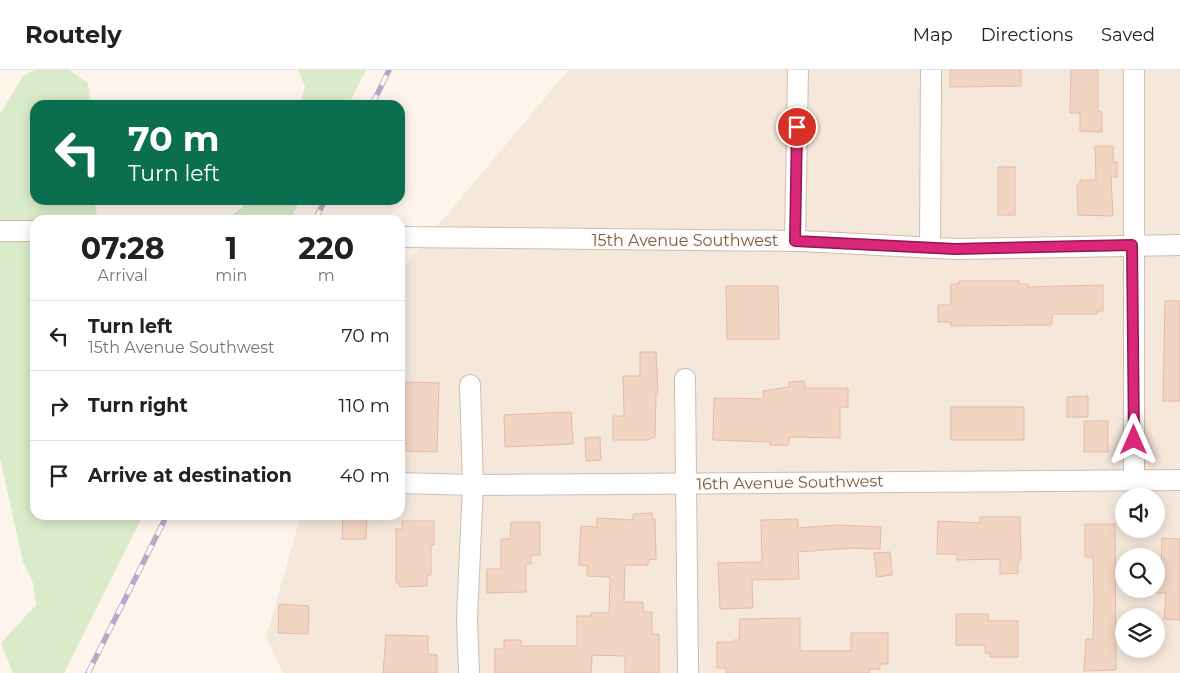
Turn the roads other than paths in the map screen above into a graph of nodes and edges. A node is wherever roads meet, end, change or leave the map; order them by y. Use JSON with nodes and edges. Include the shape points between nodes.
{"nodes":[{"id":1,"x":798,"y":70,"type":"edge"},
{"id":2,"x":931,"y":70,"type":"edge"},
{"id":3,"x":1134,"y":70,"type":"edge"},
{"id":4,"x":0,"y":231,"type":"edge"},
{"id":5,"x":30,"y":232,"type":"edge"},
{"id":6,"x":405,"y":237,"type":"edge"},
{"id":7,"x":795,"y":241,"type":"junction"},
{"id":8,"x":1132,"y":245,"type":"junction"},
{"id":9,"x":1180,"y":245,"type":"edge"},
{"id":10,"x":930,"y":247,"type":"junction"},
{"id":11,"x":685,"y":380,"type":"dead end"},
{"id":12,"x":470,"y":385,"type":"dead end"},
{"id":13,"x":1134,"y":479,"type":"junction"},
{"id":14,"x":1180,"y":480,"type":"edge"},
{"id":15,"x":405,"y":483,"type":"edge"},
{"id":16,"x":688,"y":484,"type":"junction"},
{"id":17,"x":473,"y":485,"type":"junction"},
{"id":18,"x":469,"y":673,"type":"edge"},
{"id":19,"x":688,"y":673,"type":"edge"}],
"edges":[{"from":1,"to":7,"type":"street"},
{"from":2,"to":10,"type":"street"},
{"from":3,"to":8,"type":"street"},
{"from":4,"to":5,"type":"street"},
{"from":6,"to":7,"type":"street","name":"15th Avenue Southwest"},
{"from":7,"to":10,"type":"street","name":"15th Avenue Southwest"},
{"from":8,"to":9,"type":"street","name":"15th Avenue Southwest"},
{"from":8,"to":10,"type":"street","name":"15th Avenue Southwest"},
{"from":8,"to":13,"type":"street"},
{"from":11,"to":16,"type":"street"},
{"from":12,"to":17,"type":"street"},
{"from":13,"to":14,"type":"street","name":"16th Avenue Southwest"},
{"from":13,"to":16,"type":"street","name":"16th Avenue Southwest"},
{"from":15,"to":17,"type":"street","name":"16th Avenue Southwest"},
{"from":16,"to":17,"type":"street","name":"16th Avenue Southwest"},
{"from":16,"to":19,"type":"street"},
{"from":17,"to":18,"type":"street","via":[[467,618]]}]}
